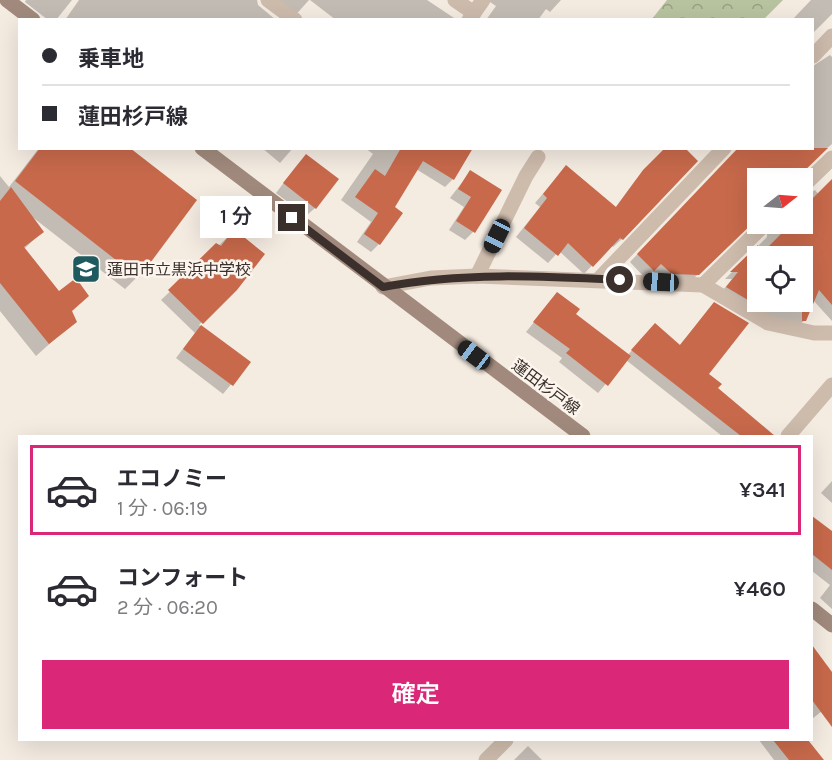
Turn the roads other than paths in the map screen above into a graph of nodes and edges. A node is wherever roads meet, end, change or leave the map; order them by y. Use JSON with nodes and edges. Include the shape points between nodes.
{"nodes":[{"id":1,"x":8,"y":0,"type":"edge"},
{"id":2,"x":268,"y":0,"type":"edge"},
{"id":3,"x":455,"y":0,"type":"edge"},
{"id":4,"x":483,"y":0,"type":"edge"},
{"id":5,"x":471,"y":16,"type":"edge"},
{"id":6,"x":30,"y":18,"type":"edge"},
{"id":7,"x":292,"y":18,"type":"edge"},
{"id":8,"x":832,"y":36,"type":"edge"},
{"id":9,"x":814,"y":55,"type":"edge"},
{"id":10,"x":205,"y":150,"type":"edge"},
{"id":11,"x":722,"y":150,"type":"edge"},
{"id":12,"x":538,"y":158,"type":"dead end"},
{"id":13,"x":832,"y":158,"type":"edge"},
{"id":14,"x":813,"y":176,"type":"edge"},
{"id":15,"x":755,"y":234,"type":"edge"},
{"id":16,"x":477,"y":276,"type":"junction"},
{"id":17,"x":599,"y":279,"type":"junction"},
{"id":18,"x":703,"y":285,"type":"junction"},
{"id":19,"x":383,"y":287,"type":"junction"},
{"id":20,"x":832,"y":333,"type":"edge"},
{"id":21,"x":832,"y":385,"type":"edge"},
{"id":22,"x":582,"y":435,"type":"edge"},
{"id":23,"x":789,"y":435,"type":"edge"},
{"id":24,"x":813,"y":610,"type":"edge"},
{"id":25,"x":832,"y":625,"type":"edge"},
{"id":26,"x":505,"y":741,"type":"edge"},
{"id":27,"x":486,"y":760,"type":"edge"}],
"edges":[{"from":1,"to":6,"type":"main road"},
{"from":2,"to":7,"type":"street"},
{"from":3,"to":5,"type":"street"},
{"from":4,"to":5,"type":"street"},
{"from":8,"to":9,"type":"street"},
{"from":10,"to":19,"type":"main road","name":"蓮田杉戸線"},
{"from":11,"to":17,"type":"street"},
{"from":12,"to":16,"type":"street"},
{"from":13,"to":14,"type":"street"},
{"from":15,"to":18,"type":"street"},
{"from":16,"to":17,"type":"street"},
{"from":16,"to":19,"type":"street","via":[[431,278]]},
{"from":17,"to":18,"type":"street"},
{"from":18,"to":20,"type":"street","via":[[768,324]]},
{"from":19,"to":22,"type":"main road","name":"蓮田杉戸線"},
{"from":21,"to":23,"type":"street"},
{"from":24,"to":25,"type":"main road"},
{"from":26,"to":27,"type":"street"}]}
